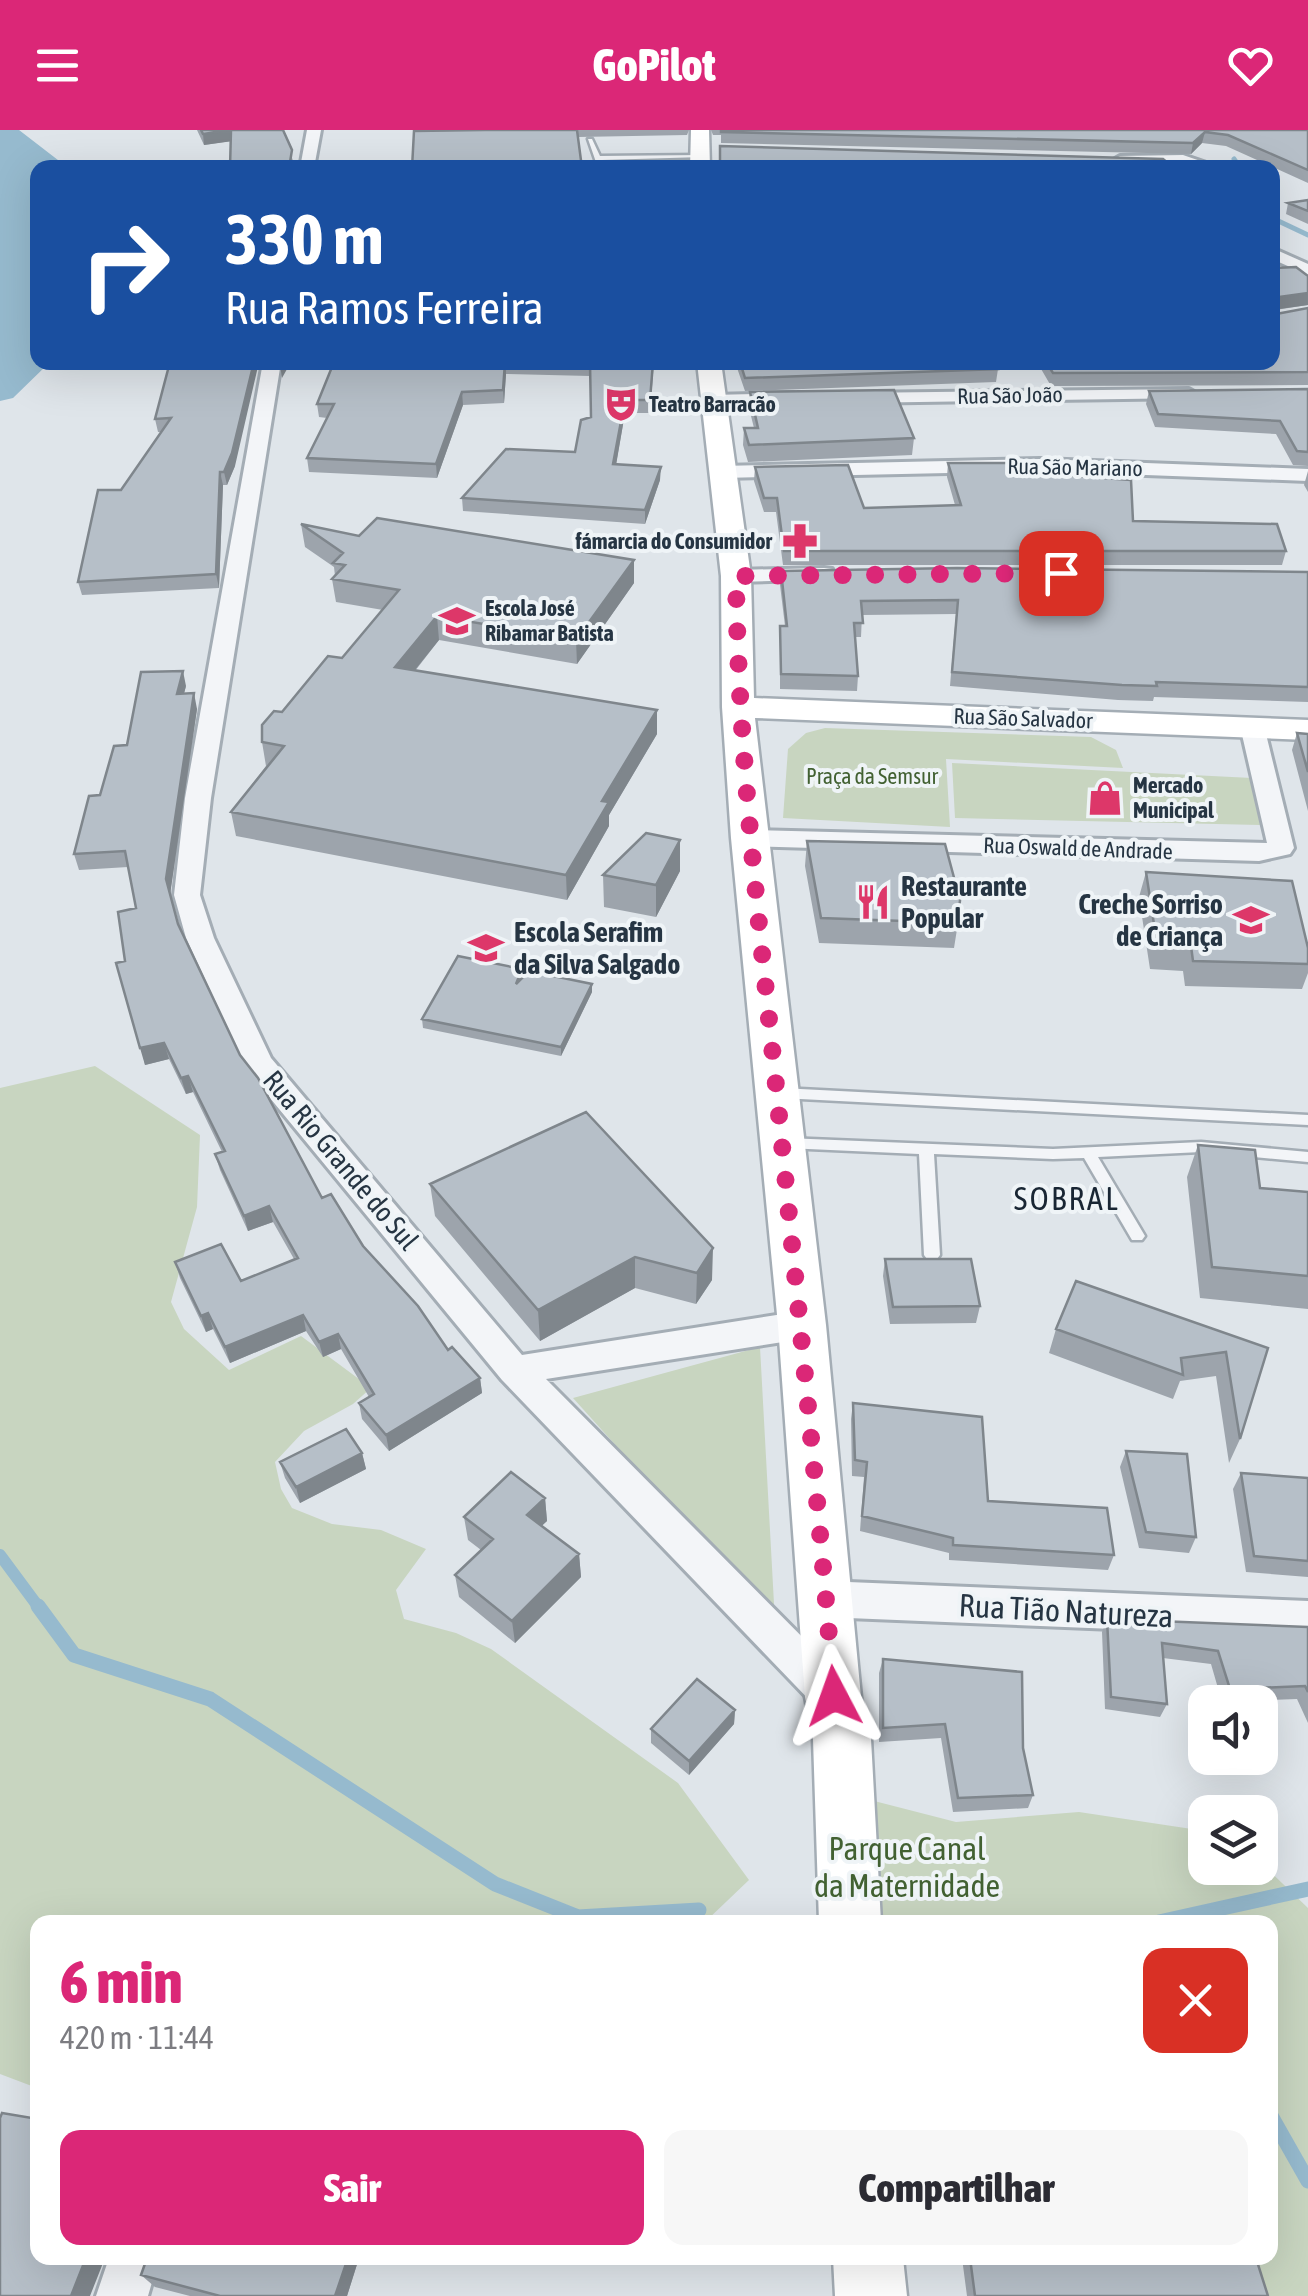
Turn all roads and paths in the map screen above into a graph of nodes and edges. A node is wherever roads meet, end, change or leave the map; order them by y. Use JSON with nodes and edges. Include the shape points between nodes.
{"nodes":[{"id":1,"x":314,"y":130,"type":"edge"},
{"id":2,"x":590,"y":140,"type":"dead end"},
{"id":3,"x":704,"y":151,"type":"edge"},
{"id":4,"x":598,"y":158,"type":"joint"},
{"id":5,"x":308,"y":160,"type":"edge"},
{"id":6,"x":1102,"y":160,"type":"edge"},
{"id":7,"x":1178,"y":160,"type":"edge"},
{"id":8,"x":1280,"y":258,"type":"edge"},
{"id":9,"x":1308,"y":270,"type":"edge"},
{"id":10,"x":271,"y":370,"type":"edge"},
{"id":11,"x":710,"y":381,"type":"edge"},
{"id":12,"x":1218,"y":394,"type":"edge"},
{"id":13,"x":722,"y":472,"type":"junction"},
{"id":14,"x":1308,"y":475,"type":"edge"},
{"id":15,"x":856,"y":574,"type":"edge"},
{"id":16,"x":736,"y":576,"type":"junction"},
{"id":17,"x":738,"y":707,"type":"junction"},
{"id":18,"x":1252,"y":726,"type":"junction"},
{"id":19,"x":1308,"y":730,"type":"edge"},
{"id":20,"x":749,"y":838,"type":"junction"},
{"id":21,"x":776,"y":1092,"type":"junction"},
{"id":22,"x":1308,"y":1120,"type":"edge"},
{"id":23,"x":782,"y":1143,"type":"junction"},
{"id":24,"x":926,"y":1149,"type":"junction"},
{"id":25,"x":1088,"y":1153,"type":"junction"},
{"id":26,"x":1308,"y":1156,"type":"edge"},
{"id":27,"x":1137,"y":1236,"type":"dead end"},
{"id":28,"x":932,"y":1255,"type":"edge"},
{"id":29,"x":802,"y":1325,"type":"junction"},
{"id":30,"x":514,"y":1370,"type":"junction"},
{"id":31,"x":824,"y":1600,"type":"junction"},
{"id":32,"x":1308,"y":1619,"type":"edge"},
{"id":33,"x":838,"y":1718,"type":"junction"},
{"id":34,"x":850,"y":1915,"type":"edge"},
{"id":35,"x":132,"y":2265,"type":"edge"},
{"id":36,"x":868,"y":2265,"type":"edge"},
{"id":37,"x":122,"y":2296,"type":"edge"},
{"id":38,"x":870,"y":2296,"type":"edge"}],
"edges":[{"from":1,"to":5,"type":"street"},
{"from":2,"to":4,"type":"lane"},
{"from":3,"to":4,"type":"lane"},
{"from":6,"to":7,"type":"street"},
{"from":8,"to":9,"type":"street"},
{"from":10,"to":30,"type":"street","name":"Rua Rio Grande do Sul","via":[[230,589],[187,896],[258,1063]]},
{"from":11,"to":12,"type":"street","name":"Rua São João","via":[[820,398]]},
{"from":11,"to":13,"type":"street"},
{"from":13,"to":14,"type":"street","name":"Rua São Mariano","via":[[1040,465]]},
{"from":13,"to":16,"type":"street"},
{"from":15,"to":16,"type":"street"},
{"from":16,"to":17,"type":"street"},
{"from":17,"to":18,"type":"street","name":"Rua São Salvador"},
{"from":17,"to":20,"type":"street"},
{"from":18,"to":19,"type":"street","name":"Rua São Salvador"},
{"from":18,"to":20,"type":"street","name":"Rua Oswald de Andrade","via":[[1281,848],[1260,853]]},
{"from":20,"to":21,"type":"street"},
{"from":21,"to":22,"type":"lane"},
{"from":21,"to":23,"type":"street"},
{"from":23,"to":24,"type":"lane"},
{"from":23,"to":29,"type":"street"},
{"from":24,"to":25,"type":"lane"},
{"from":24,"to":28,"type":"lane"},
{"from":25,"to":26,"type":"lane","via":[[1201,1146]]},
{"from":25,"to":27,"type":"lane"},
{"from":29,"to":30,"type":"street"},
{"from":29,"to":31,"type":"street"},
{"from":30,"to":33,"type":"street","name":"Rua Rio Grande do Sul"},
{"from":31,"to":32,"type":"street","name":"Rua Tião Natureza"},
{"from":31,"to":33,"type":"street"},
{"from":33,"to":34,"type":"street"},
{"from":35,"to":37,"type":"street"},
{"from":36,"to":38,"type":"street"}]}
